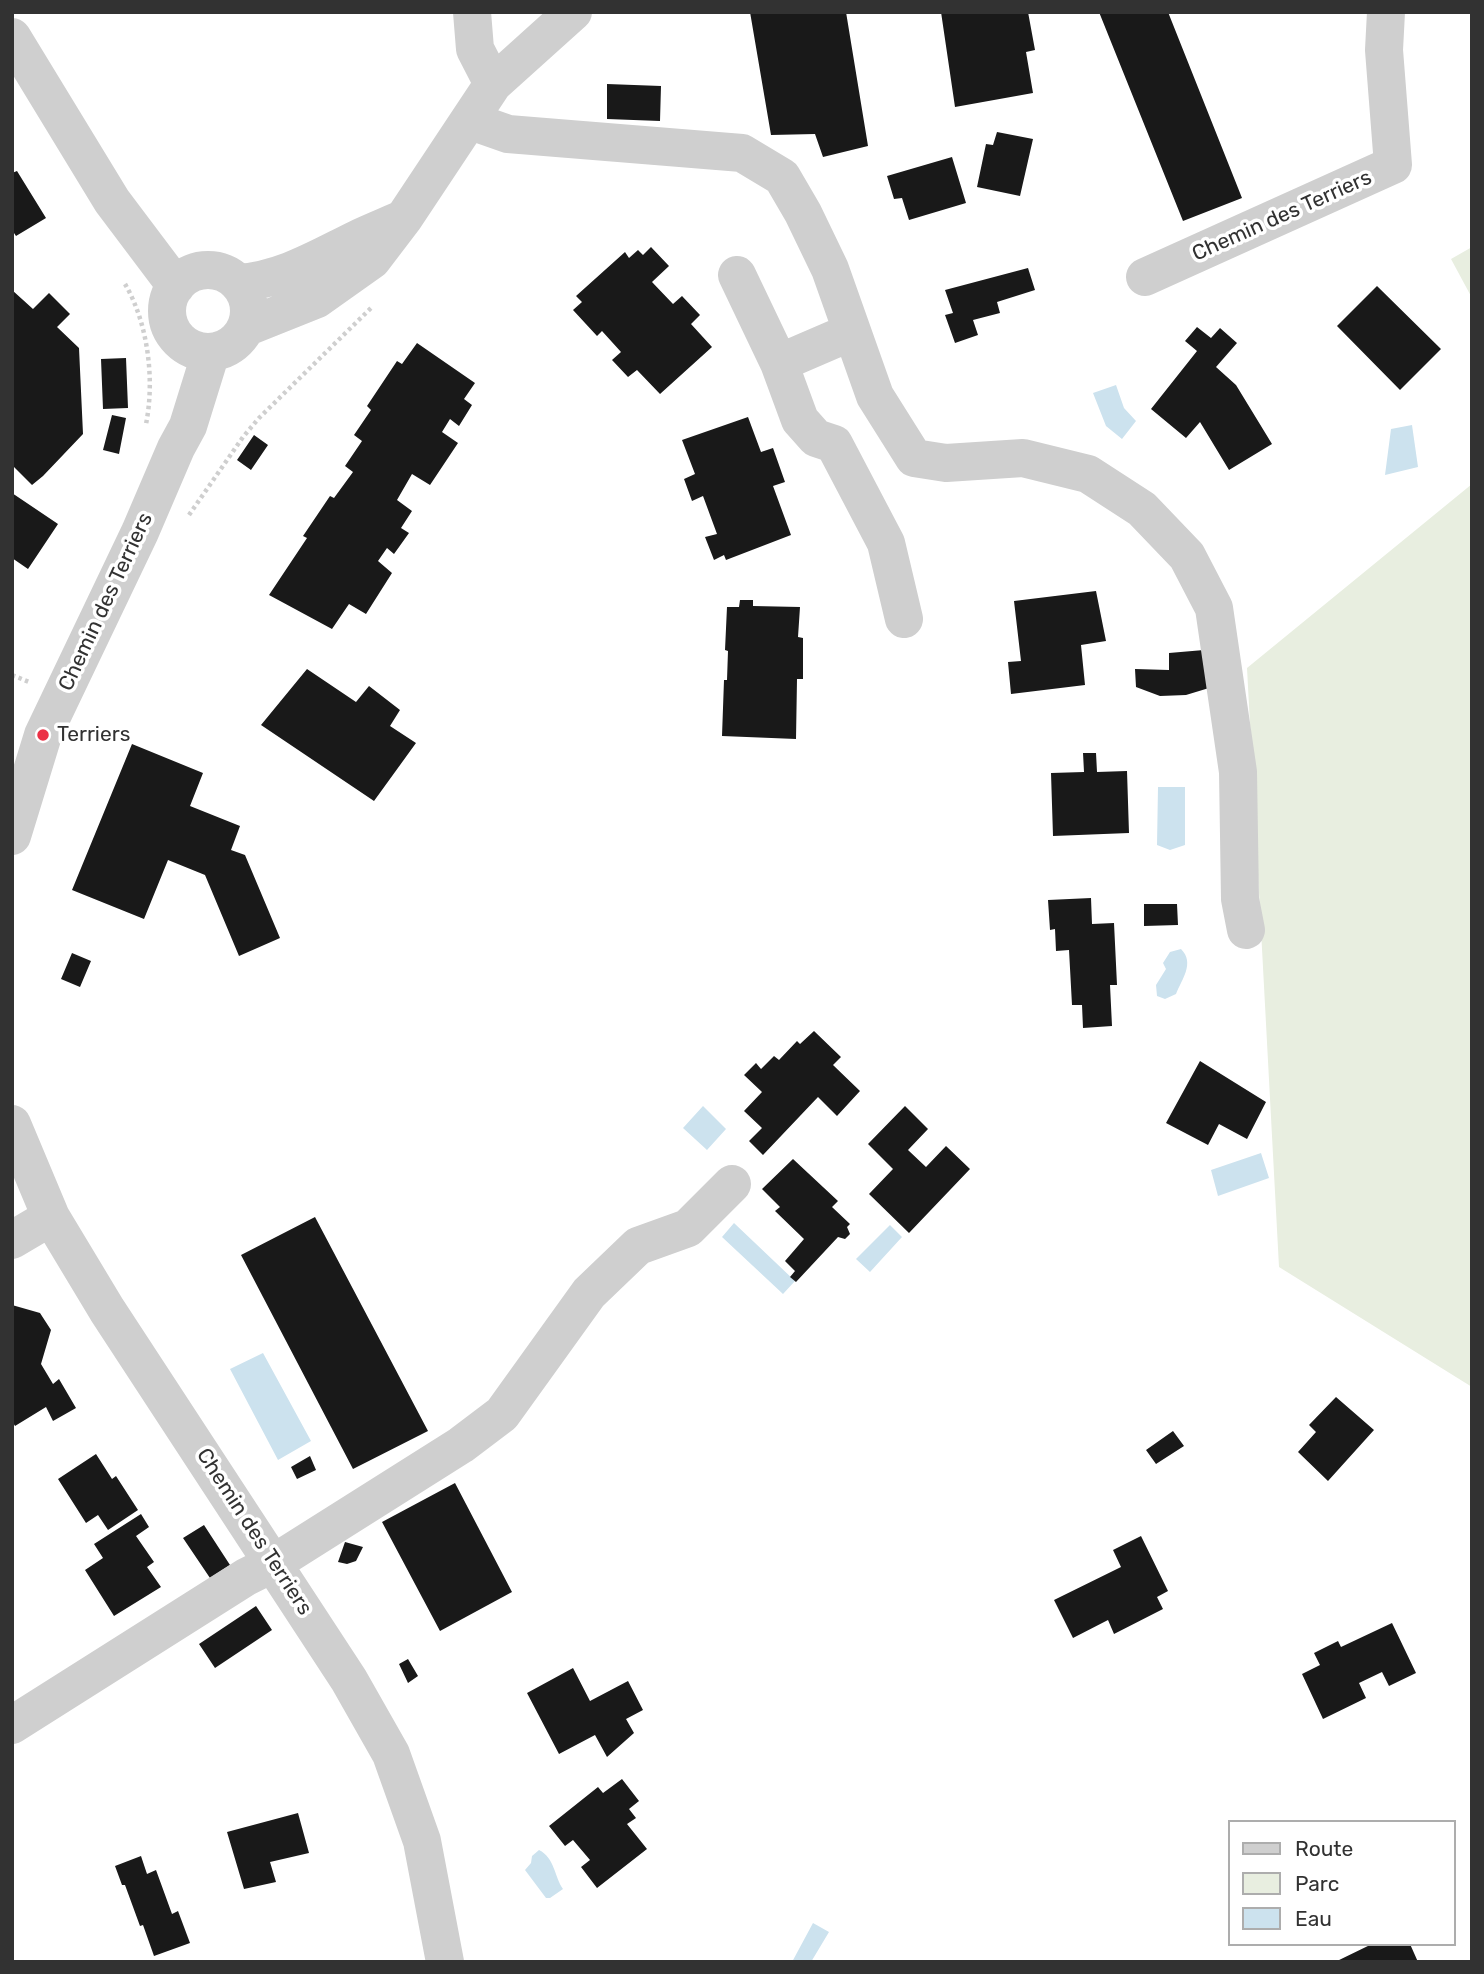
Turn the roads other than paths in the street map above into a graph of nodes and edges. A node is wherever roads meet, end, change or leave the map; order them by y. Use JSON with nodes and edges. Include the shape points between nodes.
{"nodes":[{"id":1,"x":472,"y":12,"type":"edge"},
{"id":2,"x":573,"y":12,"type":"edge"},
{"id":3,"x":1386,"y":12,"type":"edge"},
{"id":4,"x":12,"y":37,"type":"edge"},
{"id":5,"x":493,"y":84,"type":"junction"},
{"id":6,"x":471,"y":121,"type":"junction"},
{"id":7,"x":404,"y":218,"type":"junction"},
{"id":8,"x":737,"y":275,"type":"dead end"},
{"id":9,"x":1145,"y":277,"type":"dead end"},
{"id":10,"x":238,"y":283,"type":"junction"},
{"id":11,"x":176,"y":286,"type":"junction"},
{"id":12,"x":247,"y":327,"type":"junction"},
{"id":13,"x":851,"y":332,"type":"junction"},
{"id":14,"x":195,"y":346,"type":"junction"},
{"id":15,"x":779,"y":363,"type":"junction"},
{"id":16,"x":904,"y":619,"type":"dead end"},
{"id":17,"x":12,"y":836,"type":"edge"},
{"id":18,"x":1246,"y":930,"type":"dead end"},
{"id":19,"x":12,"y":1124,"type":"edge"},
{"id":20,"x":732,"y":1184,"type":"dead end"},
{"id":21,"x":51,"y":1217,"type":"junction"},
{"id":22,"x":12,"y":1240,"type":"edge"},
{"id":23,"x":274,"y":1563,"type":"junction"},
{"id":24,"x":12,"y":1725,"type":"edge"},
{"id":25,"x":445,"y":1962,"type":"edge"}],
"edges":[{"from":1,"to":5,"type":"street","via":[[475,49]]},
{"from":2,"to":5,"type":"street"},
{"from":3,"to":9,"type":"street","name":"Chemin des Terriers","via":[[1384,50],[1393,165]]},
{"from":4,"to":11,"type":"street","via":[[112,201]]},
{"from":5,"to":6,"type":"street"},
{"from":6,"to":7,"type":"street"},
{"from":6,"to":13,"type":"street","via":[[508,134],[742,153],[782,177],[830,269]]},
{"from":7,"to":10,"type":"street","via":[[300,268]]},
{"from":7,"to":12,"type":"street","via":[[372,260],[317,299]]},
{"from":8,"to":15,"type":"street"},
{"from":10,"to":11,"type":"street","via":[[218,271],[206,270],[185,277]]},
{"from":10,"to":12,"type":"street","via":[[247,296]]},
{"from":11,"to":14,"type":"street","via":[[167,307],[172,331]]},
{"from":12,"to":14,"type":"street","via":[[233,345]]},
{"from":13,"to":15,"type":"street"},
{"from":13,"to":18,"type":"street","via":[[875,396],[914,458],[946,463],[1023,458],[1088,474],[1142,509],[1187,556],[1214,608],[1238,772],[1240,899]]},
{"from":14,"to":17,"type":"street","name":"Chemin des Terriers","via":[[188,426],[160,437],[140,532],[43,735]]},
{"from":15,"to":16,"type":"street","via":[[800,420],[816,438],[834,444],[886,543]]},
{"from":19,"to":21,"type":"street","name":"Chemin des Terriers"},
{"from":20,"to":23,"type":"street","via":[[688,1228],[638,1246],[589,1293],[502,1414],[461,1445]]},
{"from":21,"to":22,"type":"street"},
{"from":21,"to":23,"type":"street","name":"Chemin des Terriers"},
{"from":23,"to":24,"type":"street"},
{"from":23,"to":25,"type":"street","name":"Chemin des Terriers","via":[[391,1754],[422,1841]]}]}
